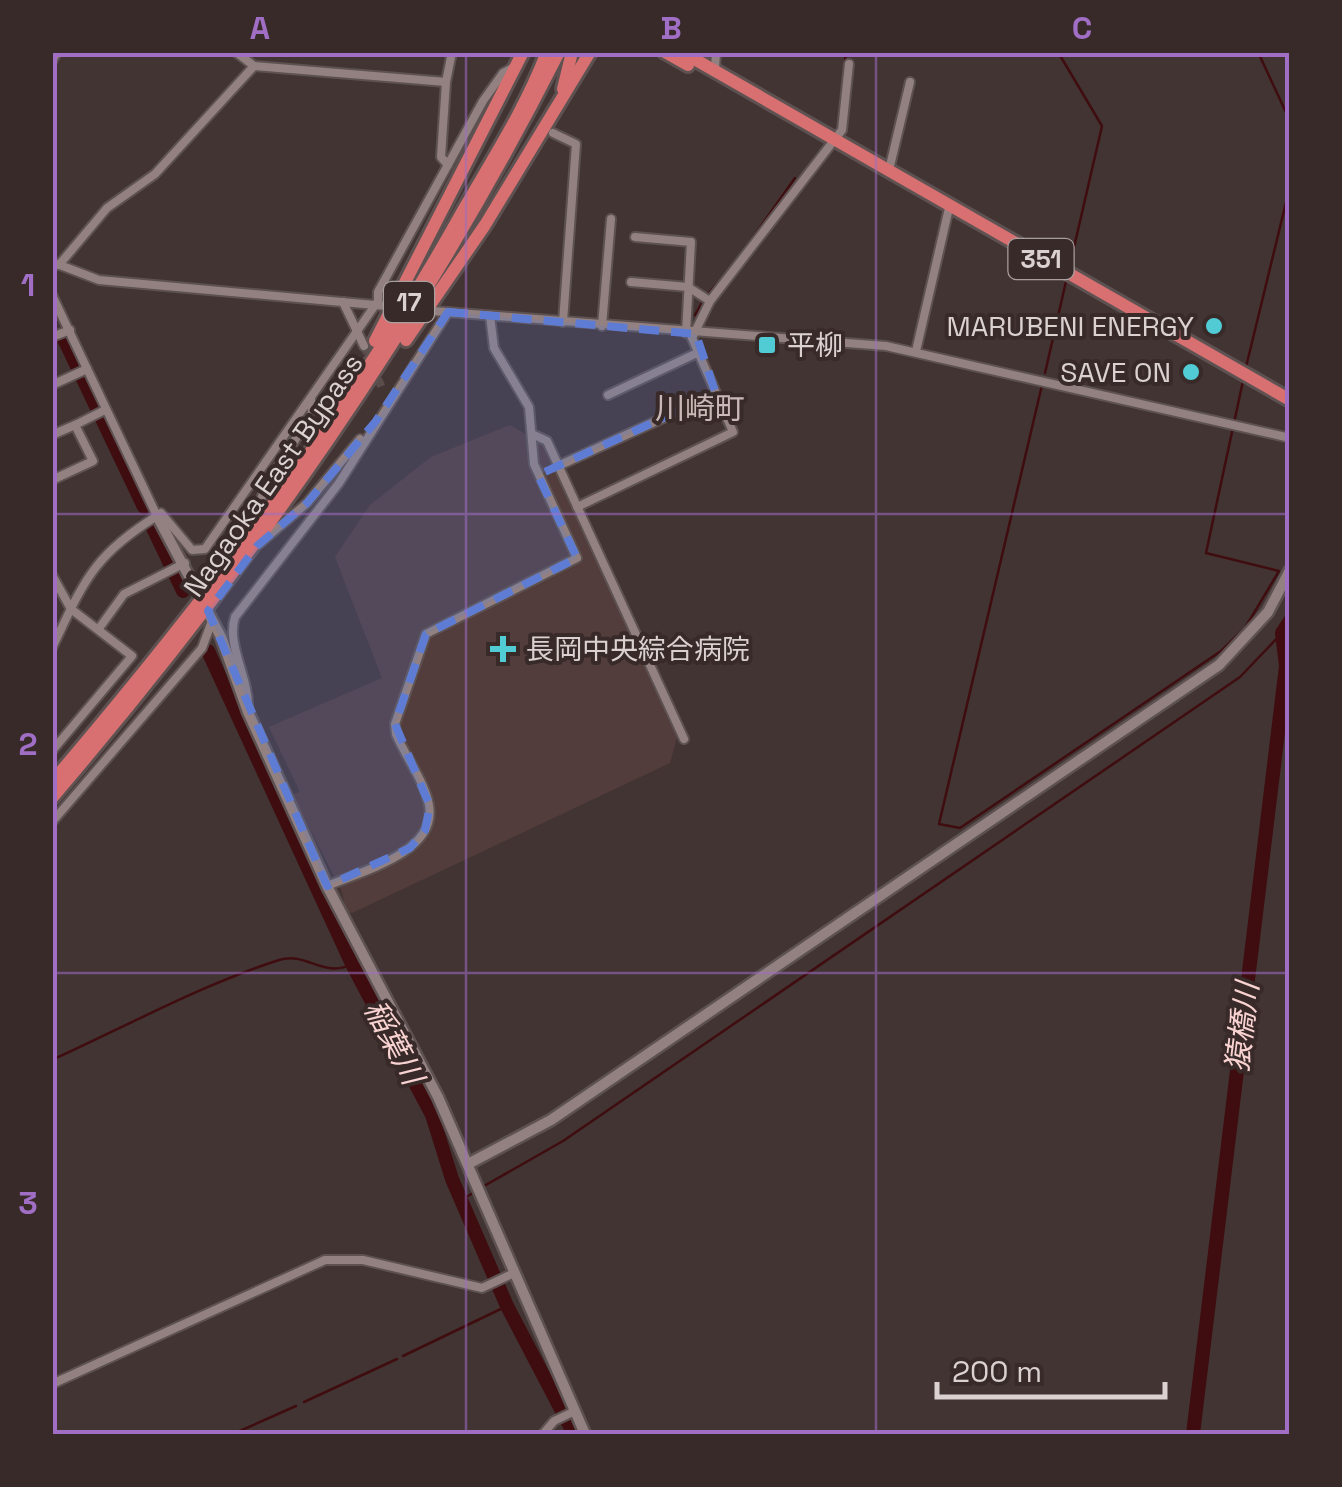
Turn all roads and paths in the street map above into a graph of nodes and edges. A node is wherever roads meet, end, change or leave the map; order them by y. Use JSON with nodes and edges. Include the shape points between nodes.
{"nodes":[{"id":1,"x":57,"y":52,"type":"edge"},
{"id":2,"x":236,"y":52,"type":"edge"},
{"id":3,"x":590,"y":52,"type":"edge"},
{"id":4,"x":682,"y":52,"type":"edge"},
{"id":5,"x":716,"y":52,"type":"edge"},
{"id":6,"x":559,"y":53,"type":"edge"},
{"id":7,"x":665,"y":53,"type":"edge"},
{"id":8,"x":451,"y":56,"type":"edge"},
{"id":9,"x":520,"y":57,"type":"edge"},
{"id":10,"x":52,"y":60,"type":"edge"},
{"id":11,"x":849,"y":64,"type":"dead end"},
{"id":12,"x":254,"y":66,"type":"junction"},
{"id":13,"x":715,"y":70,"type":"junction"},
{"id":14,"x":446,"y":82,"type":"junction"},
{"id":15,"x":910,"y":82,"type":"dead end"},
{"id":16,"x":794,"y":116,"type":"junction"},
{"id":17,"x":547,"y":119,"type":"junction"},
{"id":18,"x":553,"y":133,"type":"dead end"},
{"id":19,"x":834,"y":139,"type":"junction"},
{"id":20,"x":448,"y":165,"type":"junction"},
{"id":21,"x":888,"y":170,"type":"junction"},
{"id":22,"x":435,"y":187,"type":"junction"},
{"id":23,"x":446,"y":192,"type":"dead end"},
{"id":24,"x":949,"y":208,"type":"junction"},
{"id":25,"x":611,"y":219,"type":"dead end"},
{"id":26,"x":635,"y":236,"type":"dead end"},
{"id":27,"x":56,"y":264,"type":"edge"},
{"id":28,"x":631,"y":282,"type":"dead end"},
{"id":29,"x":688,"y":287,"type":"junction"},
{"id":30,"x":52,"y":295,"type":"edge"},
{"id":31,"x":344,"y":302,"type":"junction"},
{"id":32,"x":710,"y":302,"type":"junction"},
{"id":33,"x":374,"y":305,"type":"junction"},
{"id":34,"x":386,"y":306,"type":"dead end"},
{"id":35,"x":433,"y":310,"type":"dead end"},
{"id":36,"x":448,"y":312,"type":"junction"},
{"id":37,"x":490,"y":316,"type":"junction"},
{"id":38,"x":562,"y":322,"type":"junction"},
{"id":39,"x":602,"y":326,"type":"junction"},
{"id":40,"x":70,"y":330,"type":"junction"},
{"id":41,"x":356,"y":334,"type":"junction"},
{"id":42,"x":691,"y":334,"type":"junction"},
{"id":43,"x":52,"y":338,"type":"edge"},
{"id":44,"x":364,"y":346,"type":"tunnel mouth"},
{"id":45,"x":916,"y":352,"type":"junction"},
{"id":46,"x":697,"y":354,"type":"junction"},
{"id":47,"x":88,"y":368,"type":"junction"},
{"id":48,"x":52,"y":385,"type":"edge"},
{"id":49,"x":382,"y":388,"type":"tunnel mouth"},
{"id":50,"x":716,"y":394,"type":"junction"},
{"id":51,"x":608,"y":395,"type":"dead end"},
{"id":52,"x":389,"y":398,"type":"junction"},
{"id":53,"x":310,"y":399,"type":"junction"},
{"id":54,"x":1290,"y":400,"type":"edge"},
{"id":55,"x":105,"y":410,"type":"junction"},
{"id":56,"x":376,"y":421,"type":"junction"},
{"id":57,"x":75,"y":425,"type":"junction"},
{"id":58,"x":532,"y":434,"type":"junction"},
{"id":59,"x":52,"y":435,"type":"edge"},
{"id":60,"x":1290,"y":438,"type":"edge"},
{"id":61,"x":320,"y":439,"type":"junction"},
{"id":62,"x":558,"y":466,"type":"junction"},
{"id":63,"x":52,"y":480,"type":"edge"},
{"id":64,"x":302,"y":484,"type":"junction"},
{"id":65,"x":576,"y":506,"type":"junction"},
{"id":66,"x":156,"y":516,"type":"junction"},
{"id":67,"x":252,"y":542,"type":"junction"},
{"id":68,"x":182,"y":565,"type":"junction"},
{"id":69,"x":1290,"y":570,"type":"edge"},
{"id":70,"x":52,"y":575,"type":"edge"},
{"id":71,"x":71,"y":609,"type":"junction"},
{"id":72,"x":208,"y":611,"type":"junction"},
{"id":73,"x":100,"y":627,"type":"junction"},
{"id":74,"x":52,"y":648,"type":"edge"},
{"id":75,"x":248,"y":712,"type":"junction"},
{"id":76,"x":684,"y":739,"type":"dead end"},
{"id":77,"x":52,"y":751,"type":"edge"},
{"id":78,"x":52,"y":782,"type":"edge"},
{"id":79,"x":52,"y":798,"type":"edge"},
{"id":80,"x":52,"y":822,"type":"edge"},
{"id":81,"x":327,"y":886,"type":"junction"},
{"id":82,"x":468,"y":1164,"type":"junction"},
{"id":83,"x":512,"y":1274,"type":"junction"},
{"id":84,"x":52,"y":1384,"type":"edge"},
{"id":85,"x":573,"y":1412,"type":"junction"},
{"id":86,"x":543,"y":1434,"type":"edge"},
{"id":87,"x":585,"y":1434,"type":"edge"}],
"edges":[{"from":1,"to":10,"type":"street"},
{"from":2,"to":12,"type":"street"},
{"from":3,"to":17,"type":"highway","number":"17"},
{"from":4,"to":13,"type":"highway","number":"351"},
{"from":5,"to":13,"type":"street"},
{"from":6,"to":17,"type":"highway","via":[[568,76]]},
{"from":6,"to":61,"type":"highway","name":"Nagaoka East Bypass","number":"17"},
{"from":6,"to":64,"type":"highway","name":"Nagaoka East Bypass","number":"17","via":[[459,240]]},
{"from":7,"to":16,"type":"highway","number":"351"},
{"from":8,"to":14,"type":"street"},
{"from":9,"to":20,"type":"street","via":[[496,82]]},
{"from":9,"to":61,"type":"highway","number":"17","via":[[426,250]]},
{"from":11,"to":19,"type":"street","via":[[843,125]]},
{"from":12,"to":14,"type":"street"},
{"from":12,"to":27,"type":"street","via":[[155,174],[107,208]]},
{"from":13,"to":16,"type":"highway","number":"351"},
{"from":14,"to":20,"type":"street","via":[[441,157]]},
{"from":15,"to":21,"type":"street"},
{"from":16,"to":19,"type":"highway","number":"351"},
{"from":17,"to":64,"type":"highway","number":"17","via":[[465,256]]},
{"from":18,"to":38,"type":"street","via":[[576,144]]},
{"from":19,"to":21,"type":"highway","number":"351"},
{"from":19,"to":32,"type":"street"},
{"from":20,"to":22,"type":"street"},
{"from":21,"to":24,"type":"highway","number":"351"},
{"from":22,"to":23,"type":"street"},
{"from":22,"to":33,"type":"street"},
{"from":24,"to":45,"type":"street"},
{"from":24,"to":54,"type":"highway","number":"351"},
{"from":25,"to":39,"type":"street"},
{"from":26,"to":29,"type":"street","via":[[691,242]]},
{"from":27,"to":31,"type":"street","via":[[99,280]]},
{"from":28,"to":29,"type":"street"},
{"from":29,"to":32,"type":"street"},
{"from":29,"to":42,"type":"street"},
{"from":30,"to":40,"type":"street"},
{"from":31,"to":33,"type":"street"},
{"from":31,"to":41,"type":"street"},
{"from":32,"to":42,"type":"street"},
{"from":33,"to":34,"type":"street"},
{"from":33,"to":41,"type":"street"},
{"from":35,"to":36,"type":"street"},
{"from":36,"to":37,"type":"street"},
{"from":36,"to":52,"type":"street"},
{"from":37,"to":38,"type":"street"},
{"from":37,"to":58,"type":"street","via":[[494,348],[530,407]]},
{"from":38,"to":39,"type":"street"},
{"from":39,"to":42,"type":"street"},
{"from":40,"to":43,"type":"street"},
{"from":40,"to":47,"type":"street"},
{"from":41,"to":44,"type":"street"},
{"from":41,"to":53,"type":"street"},
{"from":42,"to":45,"type":"street","via":[[856,342]]},
{"from":42,"to":46,"type":"street"},
{"from":45,"to":60,"type":"street"},
{"from":46,"to":50,"type":"street"},
{"from":46,"to":51,"type":"street"},
{"from":47,"to":48,"type":"street"},
{"from":47,"to":55,"type":"street"},
{"from":49,"to":52,"type":"street"},
{"from":50,"to":62,"type":"street"},
{"from":50,"to":65,"type":"street","via":[[733,432]]},
{"from":52,"to":56,"type":"street"},
{"from":53,"to":66,"type":"street","via":[[212,545],[192,550],[161,513]]},
{"from":53,"to":67,"type":"street","via":[[312,412],[266,486]]},
{"from":55,"to":57,"type":"street"},
{"from":55,"to":66,"type":"street"},
{"from":56,"to":67,"type":"street","via":[[306,503]]},
{"from":56,"to":75,"type":"street","via":[[339,483],[234,617]]},
{"from":57,"to":59,"type":"street"},
{"from":57,"to":63,"type":"street","via":[[93,461]]},
{"from":58,"to":62,"type":"street","via":[[546,442]]},
{"from":58,"to":81,"type":"street","via":[[534,464],[577,558],[426,634],[395,724],[430,806],[425,830],[410,848]]},
{"from":61,"to":67,"type":"highway","name":"Nagaoka East Bypass","number":"17"},
{"from":62,"to":65,"type":"street"},
{"from":64,"to":67,"type":"highway","name":"Nagaoka East Bypass","number":"17"},
{"from":65,"to":76,"type":"street"},
{"from":66,"to":68,"type":"street"},
{"from":66,"to":71,"type":"street","via":[[104,553]]},
{"from":67,"to":72,"type":"highway","name":"Nagaoka East Bypass","number":"17"},
{"from":68,"to":72,"type":"street"},
{"from":68,"to":73,"type":"street","via":[[124,594]]},
{"from":69,"to":82,"type":"street","via":[[1254,630],[1204,676],[552,1120]]},
{"from":70,"to":71,"type":"street"},
{"from":71,"to":73,"type":"street"},
{"from":71,"to":74,"type":"street"},
{"from":72,"to":75,"type":"street"},
{"from":72,"to":78,"type":"highway","name":"Nagaoka East Bypass","number":"17"},
{"from":72,"to":79,"type":"highway","name":"Nagaoka East Bypass","number":"17"},
{"from":72,"to":80,"type":"street","via":[[202,648]]},
{"from":73,"to":77,"type":"street","via":[[132,656],[129,664]]},
{"from":75,"to":81,"type":"street"},
{"from":81,"to":82,"type":"street"},
{"from":82,"to":83,"type":"street"},
{"from":83,"to":84,"type":"street","via":[[482,1288],[362,1260],[325,1260]]},
{"from":83,"to":85,"type":"street"},
{"from":85,"to":86,"type":"street"},
{"from":85,"to":87,"type":"street"}]}
